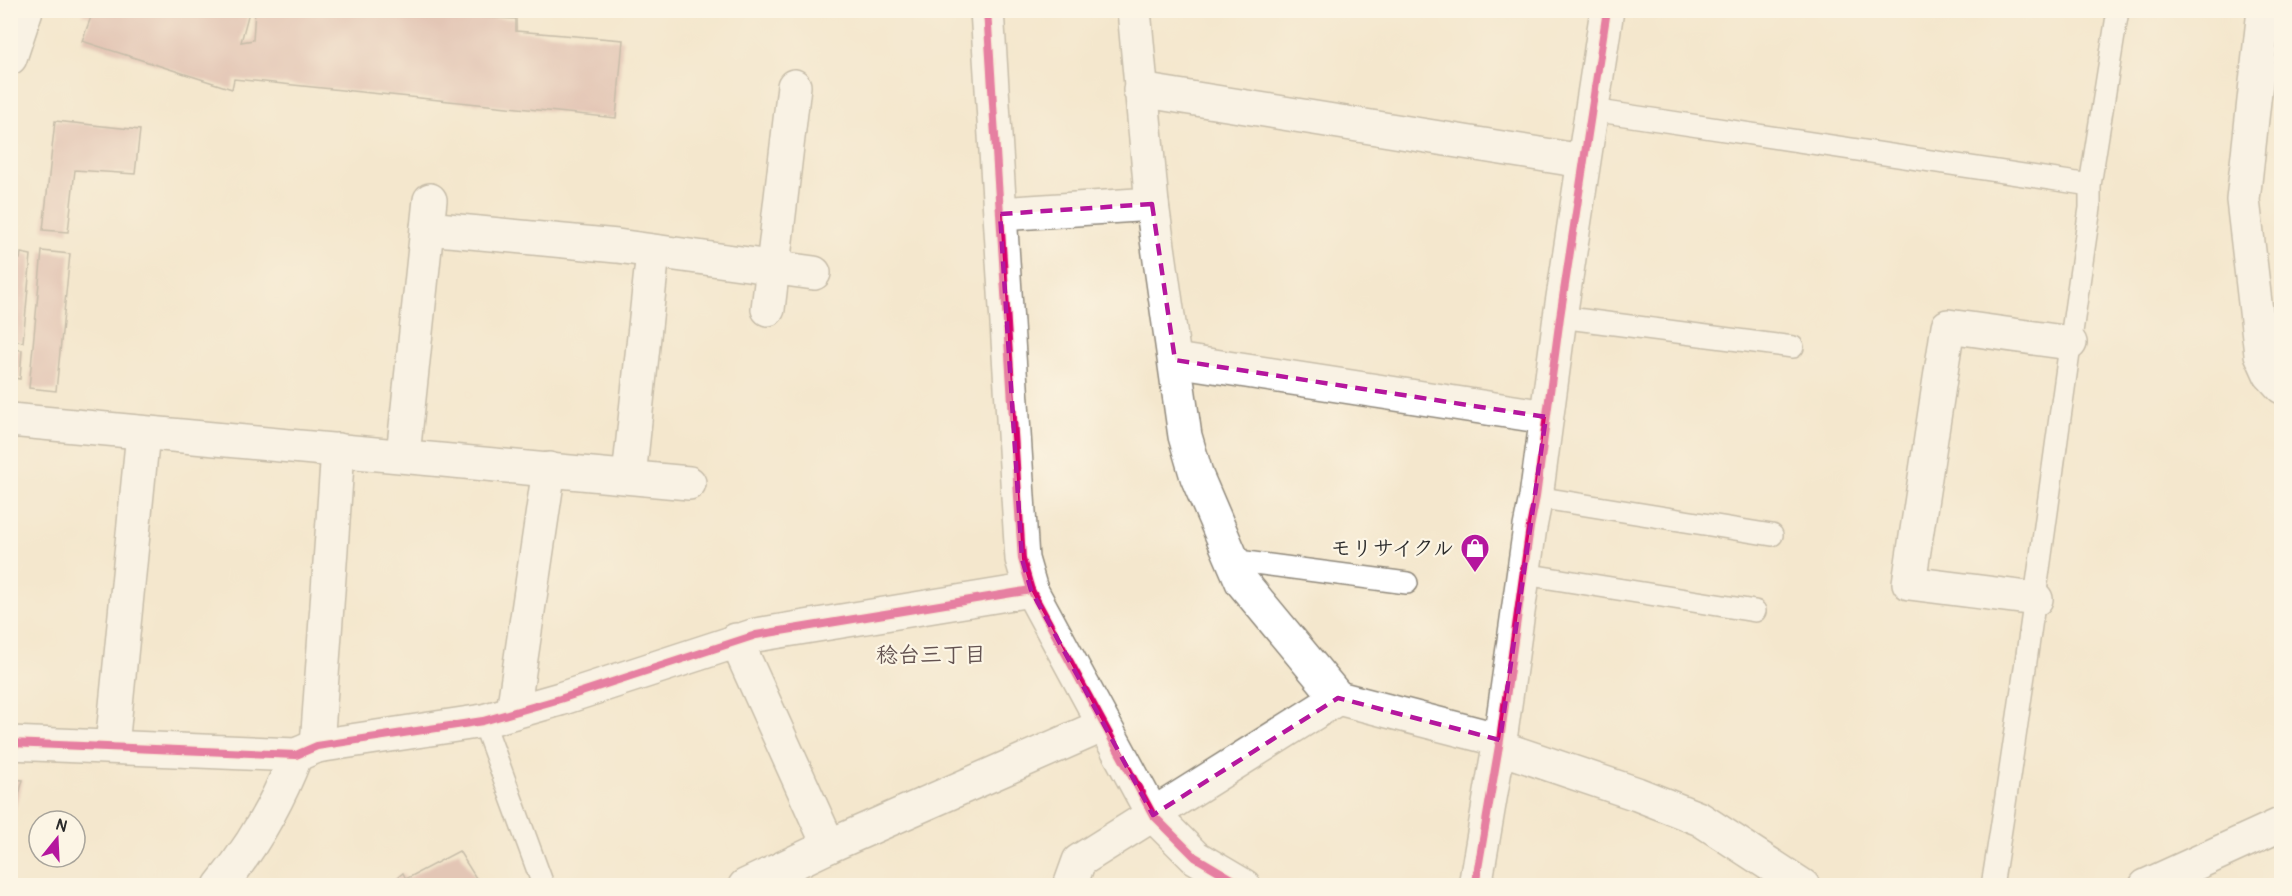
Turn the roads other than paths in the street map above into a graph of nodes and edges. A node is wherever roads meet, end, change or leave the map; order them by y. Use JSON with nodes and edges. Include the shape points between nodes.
{"nodes":[{"id":1,"x":26,"y":10,"type":"edge"},
{"id":2,"x":987,"y":10,"type":"edge"},
{"id":3,"x":1134,"y":10,"type":"edge"},
{"id":4,"x":1607,"y":10,"type":"edge"},
{"id":5,"x":2118,"y":10,"type":"edge"},
{"id":6,"x":2264,"y":10,"type":"edge"},
{"id":7,"x":10,"y":58,"type":"edge"},
{"id":8,"x":794,"y":86,"type":"dead end"},
{"id":9,"x":1140,"y":90,"type":"junction"},
{"id":10,"x":1592,"y":110,"type":"junction"},
{"id":11,"x":1584,"y":161,"type":"junction"},
{"id":12,"x":2090,"y":185,"type":"junction"},
{"id":13,"x":1152,"y":204,"type":"junction"},
{"id":14,"x":1000,"y":214,"type":"junction"},
{"id":15,"x":653,"y":252,"type":"junction"},
{"id":16,"x":773,"y":268,"type":"junction"},
{"id":17,"x":814,"y":273,"type":"dead end"},
{"id":18,"x":768,"y":309,"type":"dead end"},
{"id":19,"x":1560,"y":317,"type":"junction"},
{"id":20,"x":2070,"y":343,"type":"junction"},
{"id":21,"x":1793,"y":347,"type":"dead end"},
{"id":22,"x":1175,"y":360,"type":"junction"},
{"id":23,"x":2282,"y":387,"type":"edge"},
{"id":24,"x":1546,"y":417,"type":"junction"},
{"id":25,"x":10,"y":420,"type":"edge"},
{"id":26,"x":143,"y":433,"type":"junction"},
{"id":27,"x":338,"y":450,"type":"junction"},
{"id":28,"x":403,"y":456,"type":"junction"},
{"id":29,"x":549,"y":469,"type":"junction"},
{"id":30,"x":628,"y":477,"type":"junction"},
{"id":31,"x":689,"y":483,"type":"dead end"},
{"id":32,"x":1536,"y":497,"type":"junction"},
{"id":33,"x":1772,"y":535,"type":"dead end"},
{"id":34,"x":1231,"y":560,"type":"junction"},
{"id":35,"x":1524,"y":574,"type":"junction"},
{"id":36,"x":1407,"y":584,"type":"dead end"},
{"id":37,"x":1031,"y":591,"type":"junction"},
{"id":38,"x":2036,"y":599,"type":"junction"},
{"id":39,"x":1755,"y":612,"type":"dead end"},
{"id":40,"x":736,"y":640,"type":"junction"},
{"id":41,"x":1338,"y":698,"type":"junction"},
{"id":42,"x":498,"y":716,"type":"junction"},
{"id":43,"x":1104,"y":724,"type":"junction"},
{"id":44,"x":10,"y":743,"type":"edge"},
{"id":45,"x":1499,"y":743,"type":"junction"},
{"id":46,"x":112,"y":746,"type":"junction"},
{"id":47,"x":307,"y":751,"type":"junction"},
{"id":48,"x":1153,"y":815,"type":"junction"},
{"id":49,"x":2282,"y":824,"type":"edge"},
{"id":50,"x":829,"y":846,"type":"junction"},
{"id":51,"x":782,"y":878,"type":"edge"},
{"id":52,"x":220,"y":885,"type":"edge"},
{"id":53,"x":540,"y":885,"type":"edge"},
{"id":54,"x":744,"y":885,"type":"edge"},
{"id":55,"x":1070,"y":885,"type":"edge"},
{"id":56,"x":1244,"y":885,"type":"edge"},
{"id":57,"x":1475,"y":885,"type":"edge"},
{"id":58,"x":1803,"y":885,"type":"edge"},
{"id":59,"x":1992,"y":885,"type":"edge"},
{"id":60,"x":2146,"y":885,"type":"edge"}],
"edges":[{"from":1,"to":7,"type":"street"},
{"from":2,"to":14,"type":"street"},
{"from":3,"to":9,"type":"street"},
{"from":4,"to":10,"type":"street"},
{"from":5,"to":12,"type":"lane"},
{"from":6,"to":23,"type":"street","via":[[2243,200],[2261,354],[2270,374]]},
{"from":8,"to":16,"type":"street"},
{"from":9,"to":11,"type":"street"},
{"from":9,"to":13,"type":"street"},
{"from":10,"to":11,"type":"street"},
{"from":10,"to":12,"type":"lane"},
{"from":11,"to":19,"type":"street"},
{"from":12,"to":20,"type":"lane"},
{"from":13,"to":14,"type":"street"},
{"from":13,"to":22,"type":"street"},
{"from":14,"to":37,"type":"street","via":[[1022,558]]},
{"from":15,"to":16,"type":"street"},
{"from":15,"to":28,"type":"street","via":[[429,214]]},
{"from":15,"to":30,"type":"street"},
{"from":16,"to":17,"type":"street"},
{"from":16,"to":18,"type":"street"},
{"from":19,"to":21,"type":"lane"},
{"from":19,"to":24,"type":"street"},
{"from":20,"to":38,"type":"lane"},
{"from":20,"to":38,"type":"street","via":[[1948,326],[1909,583]]},
{"from":22,"to":24,"type":"street"},
{"from":22,"to":34,"type":"street","via":[[1185,436],[1197,477]]},
{"from":24,"to":32,"type":"street"},
{"from":25,"to":26,"type":"street"},
{"from":26,"to":27,"type":"street"},
{"from":26,"to":46,"type":"street"},
{"from":27,"to":28,"type":"street"},
{"from":27,"to":47,"type":"street"},
{"from":28,"to":29,"type":"street"},
{"from":29,"to":30,"type":"street"},
{"from":29,"to":42,"type":"street"},
{"from":30,"to":31,"type":"street"},
{"from":32,"to":33,"type":"lane"},
{"from":32,"to":35,"type":"street"},
{"from":34,"to":36,"type":"lane"},
{"from":34,"to":41,"type":"street","via":[[1242,582]]},
{"from":35,"to":39,"type":"lane"},
{"from":35,"to":45,"type":"street"},
{"from":37,"to":40,"type":"street"},
{"from":37,"to":43,"type":"street"},
{"from":38,"to":59,"type":"lane"},
{"from":40,"to":42,"type":"street"},
{"from":40,"to":50,"type":"street"},
{"from":41,"to":45,"type":"street"},
{"from":41,"to":48,"type":"street"},
{"from":42,"to":47,"type":"street"},
{"from":42,"to":53,"type":"lane"},
{"from":43,"to":48,"type":"street"},
{"from":43,"to":50,"type":"street"},
{"from":44,"to":46,"type":"street"},
{"from":45,"to":57,"type":"street"},
{"from":45,"to":58,"type":"street","via":[[1700,819]]},
{"from":46,"to":47,"type":"street"},
{"from":47,"to":52,"type":"street"},
{"from":48,"to":55,"type":"street","via":[[1079,861]]},
{"from":48,"to":56,"type":"street","via":[[1195,857]]},
{"from":49,"to":60,"type":"street"},
{"from":50,"to":51,"type":"street"},
{"from":51,"to":54,"type":"street"}]}
